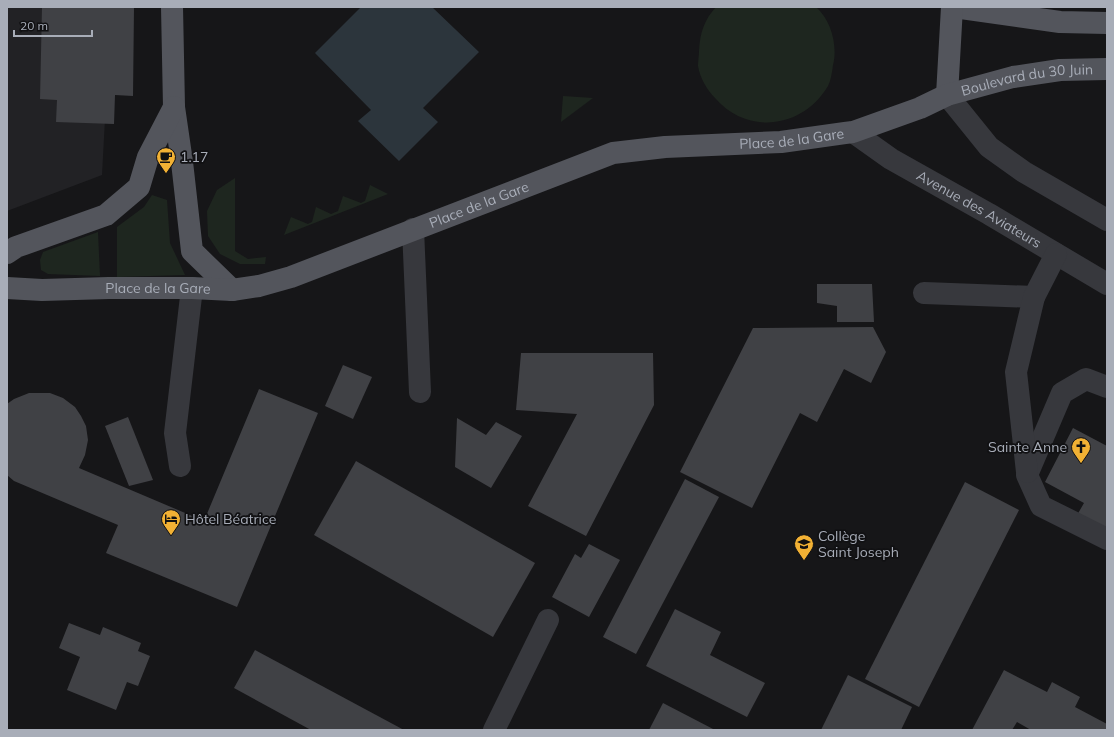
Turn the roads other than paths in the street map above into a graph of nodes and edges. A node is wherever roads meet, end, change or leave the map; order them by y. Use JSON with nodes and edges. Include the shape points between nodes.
{"nodes":[{"id":1,"x":172,"y":7,"type":"edge"},
{"id":2,"x":953,"y":7,"type":"edge"},
{"id":3,"x":1107,"y":23,"type":"edge"},
{"id":4,"x":1107,"y":69,"type":"edge"},
{"id":5,"x":947,"y":95,"type":"junction"},
{"id":6,"x":174,"y":107,"type":"junction"},
{"id":7,"x":853,"y":132,"type":"junction"},
{"id":8,"x":1107,"y":220,"type":"edge"},
{"id":9,"x":413,"y":229,"type":"junction"},
{"id":10,"x":7,"y":253,"type":"edge"},
{"id":11,"x":1056,"y":254,"type":"junction"},
{"id":12,"x":1107,"y":284,"type":"edge"},
{"id":13,"x":7,"y":288,"type":"edge"},
{"id":14,"x":192,"y":288,"type":"junction"},
{"id":15,"x":232,"y":290,"type":"junction"},
{"id":16,"x":924,"y":293,"type":"dead end"},
{"id":17,"x":1034,"y":297,"type":"junction"},
{"id":18,"x":1107,"y":387,"type":"edge"},
{"id":19,"x":420,"y":392,"type":"dead end"},
{"id":20,"x":180,"y":466,"type":"dead end"},
{"id":21,"x":1027,"y":474,"type":"junction"},
{"id":22,"x":1107,"y":539,"type":"edge"},
{"id":23,"x":548,"y":620,"type":"dead end"},
{"id":24,"x":494,"y":730,"type":"edge"}],
"edges":[{"from":1,"to":6,"type":"main road"},
{"from":2,"to":3,"type":"main road","via":[[1060,22]]},
{"from":2,"to":5,"type":"main road"},
{"from":4,"to":5,"type":"main road","name":"Boulevard du 30 Juin","via":[[1046,72],[1013,77]]},
{"from":5,"to":7,"type":"main road","name":"Place de la Gare","via":[[920,108]]},
{"from":5,"to":8,"type":"street","via":[[989,147],[1024,172]]},
{"from":6,"to":10,"type":"main road","via":[[148,157],[139,187],[106,215],[16,247]]},
{"from":6,"to":15,"type":"main road","via":[[192,250]]},
{"from":7,"to":9,"type":"main road","name":"Place de la Gare","via":[[781,142],[665,147],[613,153]]},
{"from":7,"to":11,"type":"street","name":"Avenue des Aviateurs","via":[[891,159]]},
{"from":9,"to":15,"type":"main road","name":"Place de la Gare","via":[[291,277]]},
{"from":9,"to":19,"type":"street"},
{"from":11,"to":12,"type":"street","name":"Avenue des Aviateurs"},
{"from":11,"to":17,"type":"street"},
{"from":13,"to":14,"type":"main road","name":"Place de la Gare"},
{"from":14,"to":15,"type":"main road","name":"Place de la Gare"},
{"from":14,"to":20,"type":"street","via":[[175,433]]},
{"from":16,"to":17,"type":"street"},
{"from":17,"to":21,"type":"street","via":[[1016,372]]},
{"from":18,"to":21,"type":"street","via":[[1086,379],[1062,393]]},
{"from":21,"to":22,"type":"street","via":[[1041,506]]},
{"from":23,"to":24,"type":"street"}]}
